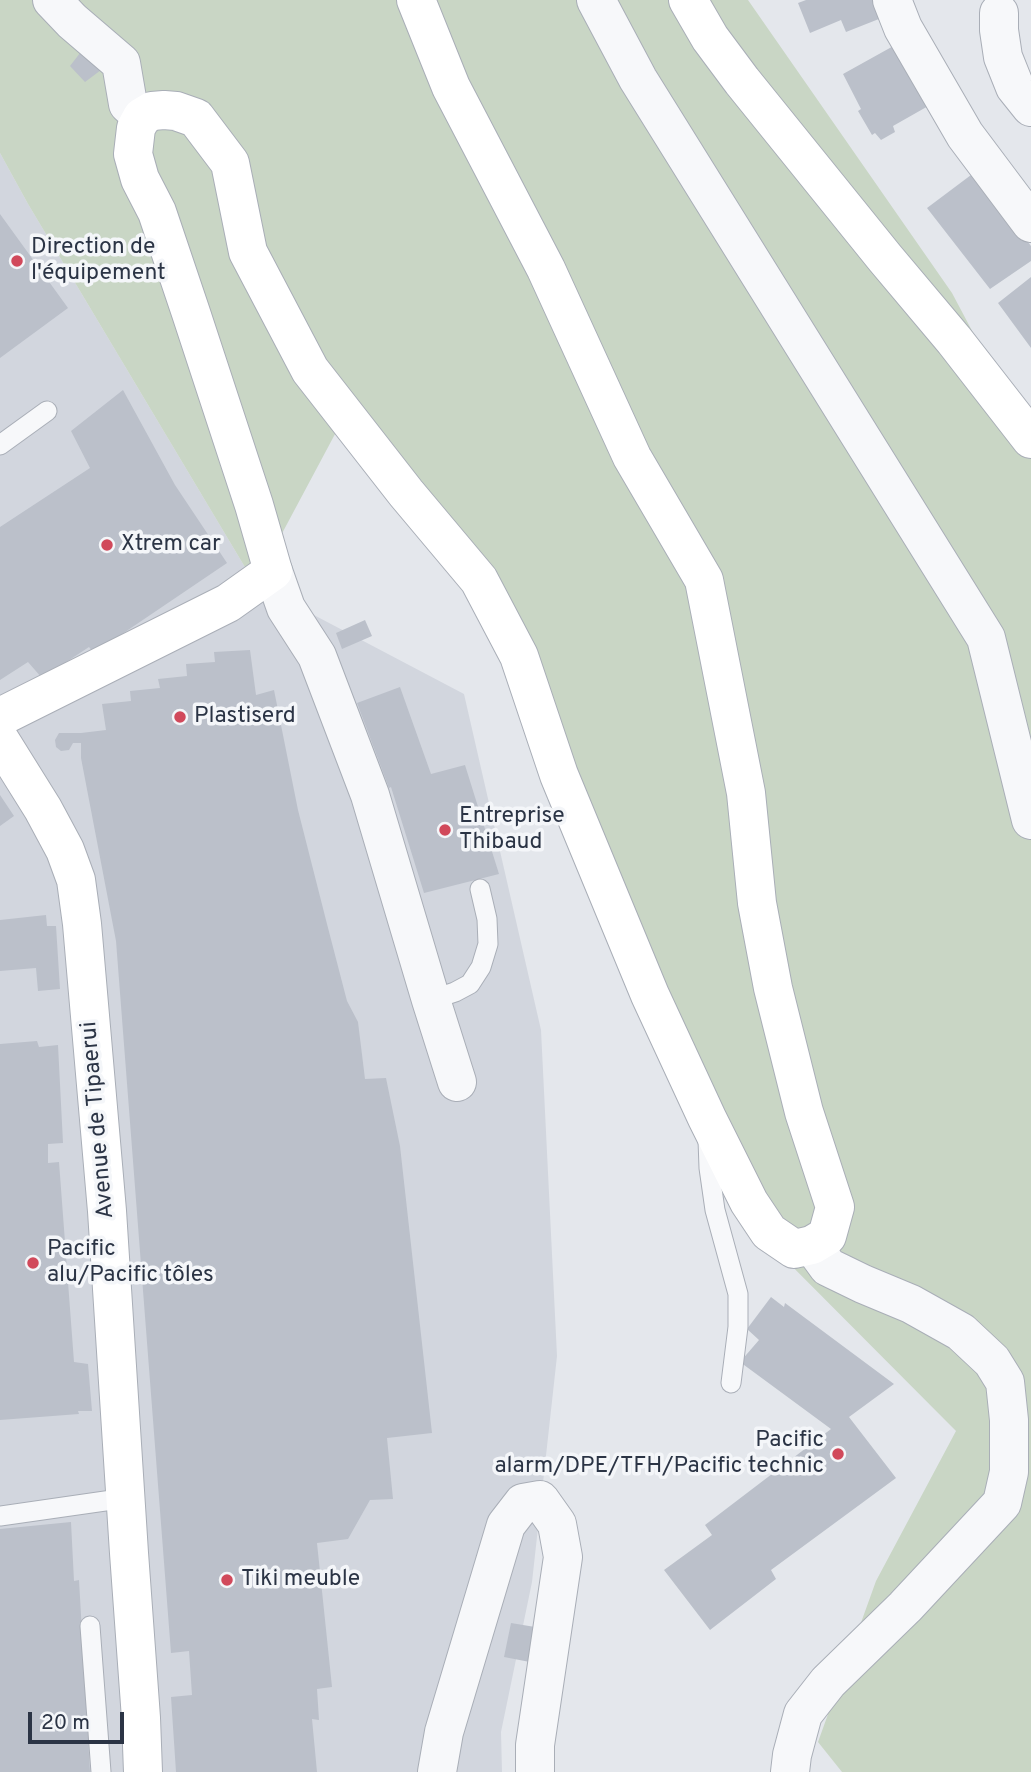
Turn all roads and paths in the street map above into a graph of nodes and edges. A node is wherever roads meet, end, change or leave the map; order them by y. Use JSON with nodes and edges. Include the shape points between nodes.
{"nodes":[{"id":1,"x":52,"y":0,"type":"edge"},
{"id":2,"x":416,"y":0,"type":"edge"},
{"id":3,"x":596,"y":0,"type":"edge"},
{"id":4,"x":688,"y":0,"type":"edge"},
{"id":5,"x":892,"y":0,"type":"edge"},
{"id":6,"x":999,"y":13,"type":"dead end"},
{"id":7,"x":1031,"y":107,"type":"edge"},
{"id":8,"x":142,"y":117,"type":"junction"},
{"id":9,"x":1031,"y":223,"type":"edge"},
{"id":10,"x":47,"y":411,"type":"dead end"},
{"id":11,"x":1031,"y":439,"type":"edge"},
{"id":12,"x":0,"y":445,"type":"edge"},
{"id":13,"x":272,"y":571,"type":"junction"},
{"id":14,"x":0,"y":717,"type":"edge"},
{"id":15,"x":0,"y":740,"type":"edge"},
{"id":16,"x":1031,"y":820,"type":"edge"},
{"id":17,"x":480,"y":890,"type":"dead end"},
{"id":18,"x":431,"y":1000,"type":"junction"},
{"id":19,"x":457,"y":1082,"type":"dead end"},
{"id":20,"x":707,"y":1118,"type":"junction"},
{"id":21,"x":813,"y":1245,"type":"junction"},
{"id":22,"x":731,"y":1383,"type":"dead end"},
{"id":23,"x":125,"y":1498,"type":"junction"},
{"id":24,"x":0,"y":1516,"type":"edge"},
{"id":25,"x":90,"y":1626,"type":"dead end"},
{"id":26,"x":101,"y":1772,"type":"edge"},
{"id":27,"x":144,"y":1772,"type":"edge"},
{"id":28,"x":437,"y":1772,"type":"edge"},
{"id":29,"x":535,"y":1772,"type":"edge"},
{"id":30,"x":790,"y":1772,"type":"edge"}],
"edges":[{"from":1,"to":8,"type":"street","via":[[121,63],[128,104]]},
{"from":2,"to":21,"type":"street","via":[[451,87],[545,269],[632,457],[704,580],[746,793],[757,903],[773,988],[804,1112],[835,1207],[827,1236]]},
{"from":3,"to":16,"type":"street","via":[[638,79],[986,638]]},
{"from":4,"to":11,"type":"street","via":[[742,81]]},
{"from":5,"to":9,"type":"street","via":[[903,28],[965,135]]},
{"from":6,"to":7,"type":"street","via":[[1003,57],[1015,87]]},
{"from":8,"to":13,"type":"street","via":[[133,154],[140,179],[157,212]]},
{"from":8,"to":20,"type":"street","via":[[152,111],[176,111],[196,118],[213,139],[230,163],[248,252],[310,370],[479,580],[519,656],[597,869]]},
{"from":10,"to":12,"type":"lane"},
{"from":13,"to":14,"type":"street","via":[[228,603]]},
{"from":13,"to":18,"type":"street","via":[[286,608],[317,656],[340,714],[370,795]]},
{"from":15,"to":23,"type":"street","name":"Avenue de Tipaerui","via":[[54,829],[76,880],[99,1106]]},
{"from":17,"to":18,"type":"lane","via":[[488,944],[481,967],[470,984]]},
{"from":18,"to":19,"type":"street"},
{"from":20,"to":21,"type":"street","via":[[749,1202],[769,1231],[794,1249]]},
{"from":20,"to":22,"type":"lane","via":[[715,1210],[738,1294]]},
{"from":21,"to":30,"type":"street","via":[[828,1267],[912,1304],[961,1332],[992,1361],[1005,1382],[1009,1472],[1002,1503],[828,1682],[803,1714]]},
{"from":23,"to":24,"type":"lane"},
{"from":23,"to":27,"type":"street","name":"Avenue de Tipaerui"},
{"from":25,"to":26,"type":"lane"},
{"from":28,"to":29,"type":"street","via":[[444,1732],[506,1525],[523,1503],[540,1500],[557,1524],[563,1557]]}]}
